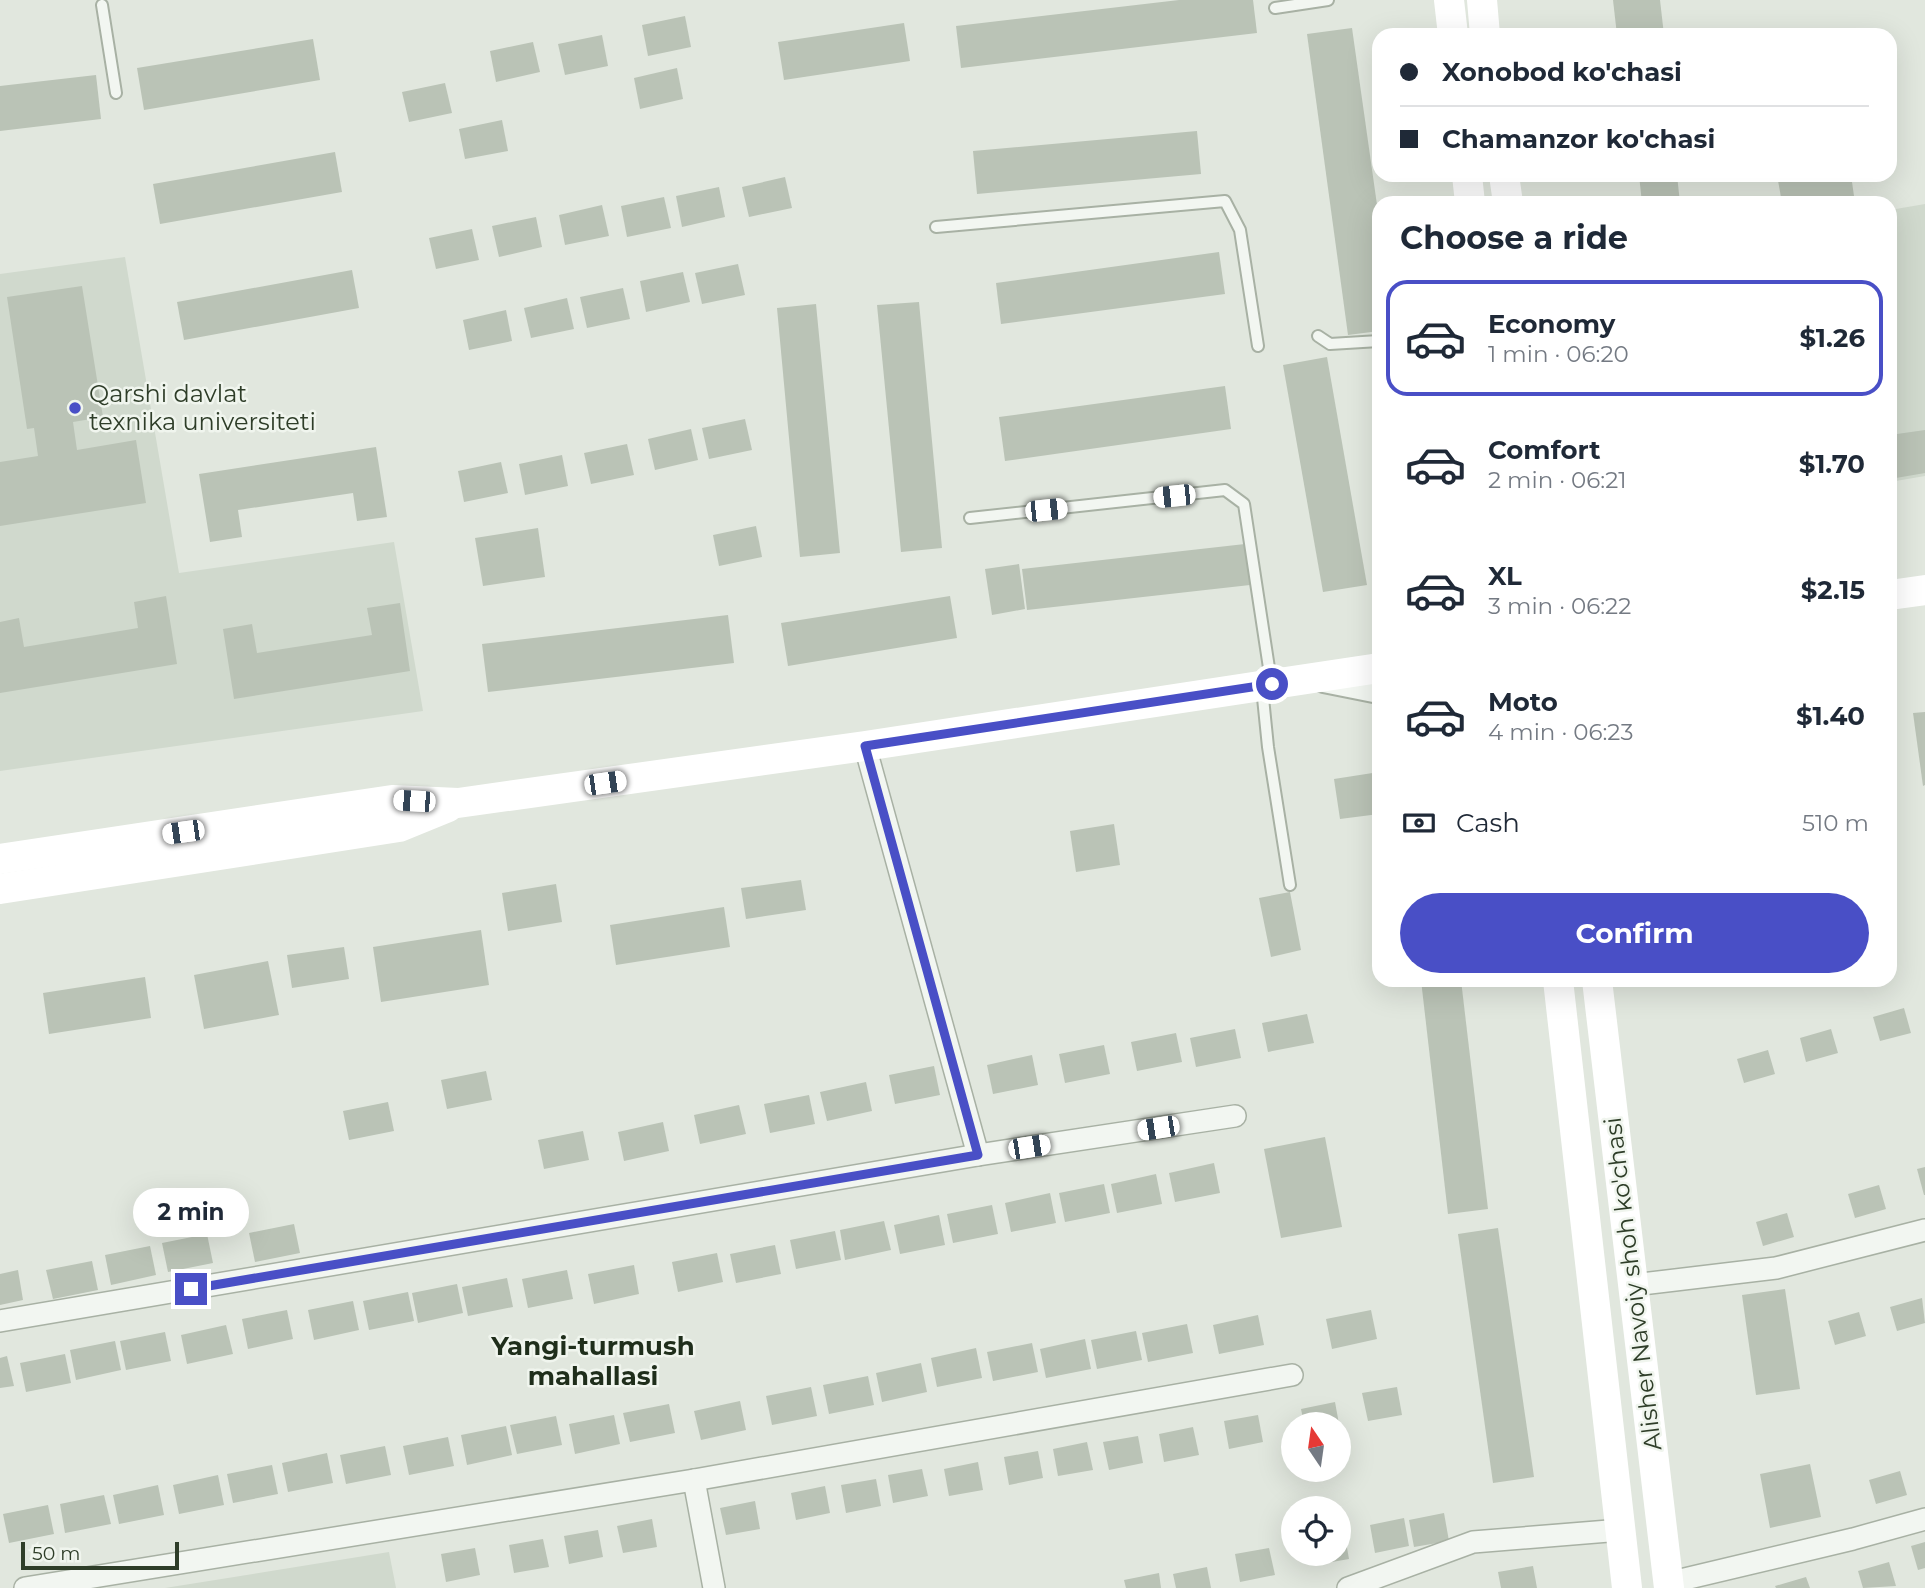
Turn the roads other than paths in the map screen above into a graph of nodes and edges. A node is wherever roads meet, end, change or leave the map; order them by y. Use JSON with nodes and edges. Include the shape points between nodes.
{"nodes":[{"id":1,"x":1328,"y":0,"type":"edge"},
{"id":2,"x":1449,"y":0,"type":"edge"},
{"id":3,"x":1482,"y":0,"type":"edge"},
{"id":4,"x":102,"y":5,"type":"dead end"},
{"id":5,"x":1275,"y":8,"type":"dead end"},
{"id":6,"x":1452,"y":28,"type":"edge"},
{"id":7,"x":1479,"y":28,"type":"edge"},
{"id":8,"x":116,"y":93,"type":"dead end"},
{"id":9,"x":936,"y":228,"type":"dead end"},
{"id":10,"x":1318,"y":336,"type":"dead end"},
{"id":11,"x":1372,"y":341,"type":"edge"},
{"id":12,"x":1258,"y":346,"type":"dead end"},
{"id":13,"x":970,"y":518,"type":"dead end"},
{"id":14,"x":1925,"y":590,"type":"edge"},
{"id":15,"x":1897,"y":594,"type":"edge"},
{"id":16,"x":1372,"y":669,"type":"edge"},
{"id":17,"x":1315,"y":677,"type":"junction"},
{"id":18,"x":1267,"y":685,"type":"junction"},
{"id":19,"x":1372,"y":689,"type":"edge"},
{"id":20,"x":865,"y":746,"type":"junction"},
{"id":21,"x":458,"y":803,"type":"junction"},
{"id":22,"x":0,"y":859,"type":"edge"},
{"id":23,"x":1290,"y":885,"type":"dead end"},
{"id":24,"x":0,"y":889,"type":"edge"},
{"id":25,"x":1559,"y":987,"type":"edge"},
{"id":26,"x":1598,"y":987,"type":"edge"},
{"id":27,"x":1235,"y":1115,"type":"dead end"},
{"id":28,"x":978,"y":1155,"type":"junction"},
{"id":29,"x":1925,"y":1230,"type":"edge"},
{"id":30,"x":1633,"y":1285,"type":"junction"},
{"id":31,"x":1,"y":1321,"type":"edge"},
{"id":32,"x":1292,"y":1376,"type":"dead end"},
{"id":33,"x":694,"y":1480,"type":"junction"},
{"id":34,"x":1925,"y":1519,"type":"edge"},
{"id":35,"x":1621,"y":1530,"type":"junction"},
{"id":36,"x":1668,"y":1585,"type":"edge"},
{"id":37,"x":25,"y":1588,"type":"edge"},
{"id":38,"x":714,"y":1588,"type":"edge"},
{"id":39,"x":1348,"y":1588,"type":"edge"},
{"id":40,"x":1627,"y":1588,"type":"edge"}],
"edges":[{"from":1,"to":5,"type":"lane"},
{"from":2,"to":6,"type":"main road"},
{"from":3,"to":7,"type":"main road"},
{"from":4,"to":8,"type":"lane"},
{"from":9,"to":12,"type":"lane","via":[[1225,201],[1240,230]]},
{"from":10,"to":11,"type":"lane","via":[[1330,344]]},
{"from":13,"to":18,"type":"lane","via":[[1225,490],[1244,504]]},
{"from":14,"to":15,"type":"main road"},
{"from":16,"to":17,"type":"main road"},
{"from":17,"to":18,"type":"main road"},
{"from":17,"to":19,"type":"street"},
{"from":18,"to":20,"type":"main road"},
{"from":18,"to":23,"type":"lane","via":[[1268,747]]},
{"from":20,"to":21,"type":"main road"},
{"from":20,"to":28,"type":"street"},
{"from":21,"to":22,"type":"main road","via":[[392,800]]},
{"from":21,"to":24,"type":"main road","via":[[399,827]]},
{"from":25,"to":35,"type":"main road","name":"Alisher Navoiy shoh ko'chasi"},
{"from":26,"to":30,"type":"main road","name":"Alisher Navoiy shoh ko'chasi"},
{"from":27,"to":28,"type":"street"},
{"from":28,"to":31,"type":"street"},
{"from":29,"to":30,"type":"street","via":[[1776,1268]]},
{"from":30,"to":36,"type":"main road","name":"Alisher Navoiy shoh ko'chasi"},
{"from":32,"to":33,"type":"street"},
{"from":33,"to":37,"type":"street"},
{"from":33,"to":38,"type":"street"},
{"from":34,"to":36,"type":"street"},
{"from":35,"to":39,"type":"street","via":[[1473,1542]]},
{"from":35,"to":40,"type":"main road","name":"Alisher Navoiy shoh ko'chasi"}]}
